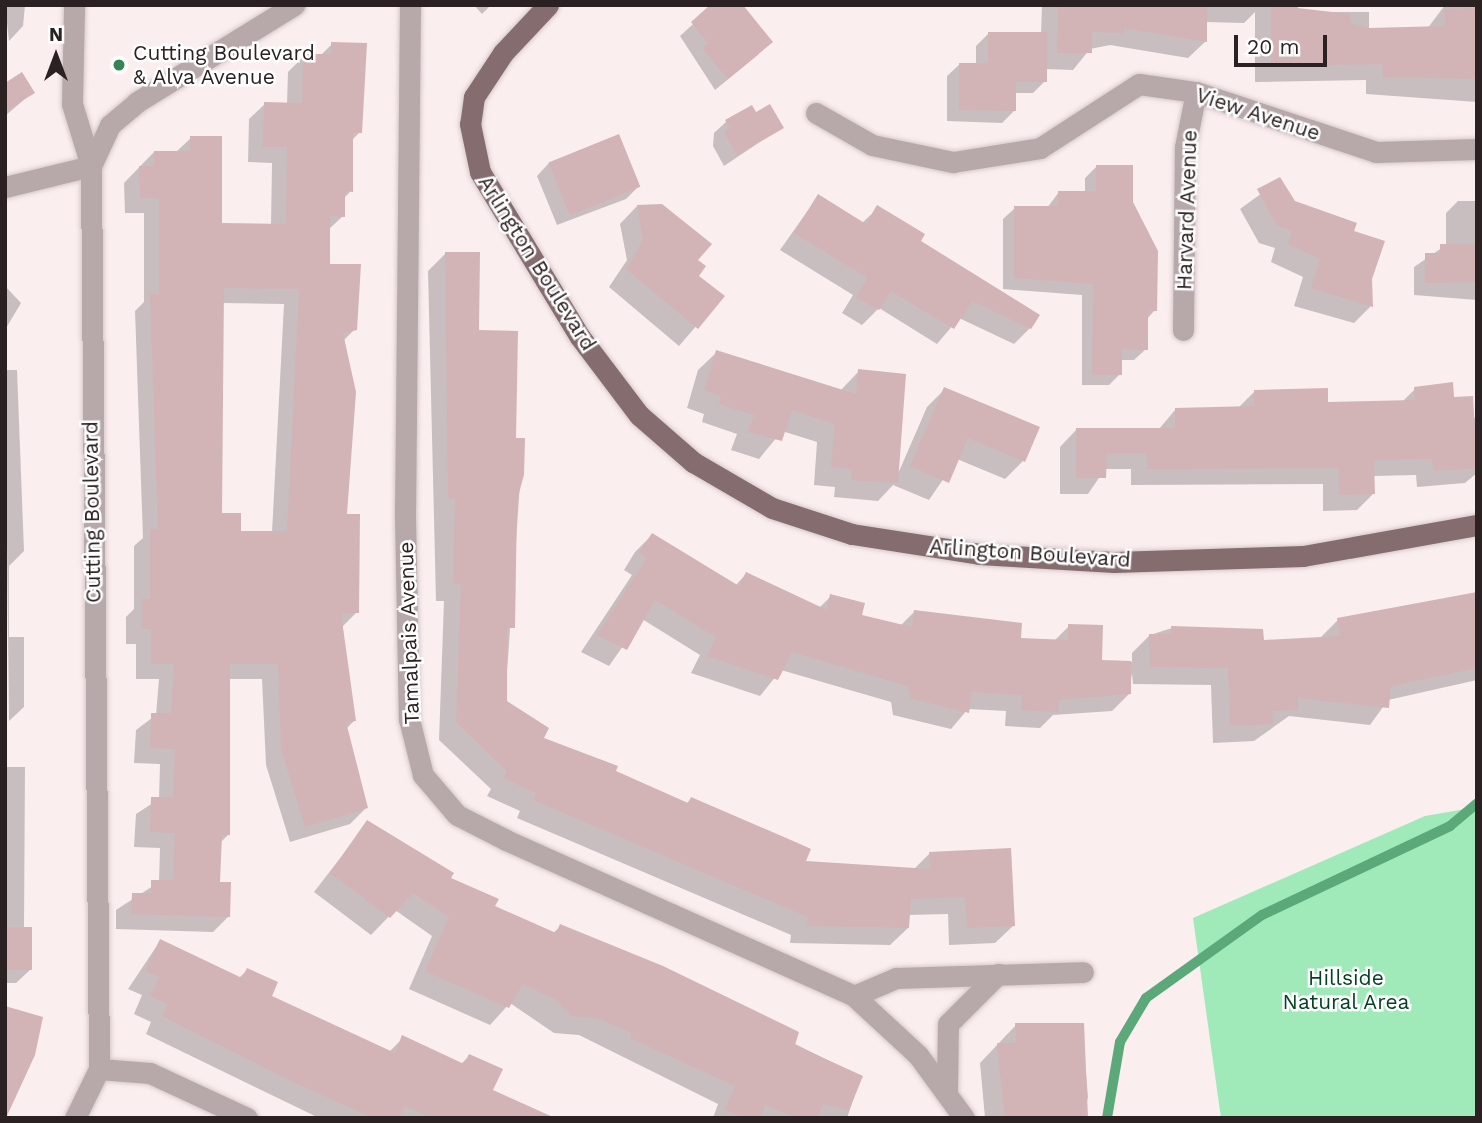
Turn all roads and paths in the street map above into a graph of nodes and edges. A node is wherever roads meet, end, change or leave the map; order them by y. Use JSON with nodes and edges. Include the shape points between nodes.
{"nodes":[{"id":1,"x":74,"y":5,"type":"edge"},
{"id":2,"x":294,"y":5,"type":"edge"},
{"id":3,"x":411,"y":5,"type":"edge"},
{"id":4,"x":548,"y":5,"type":"edge"},
{"id":5,"x":1196,"y":92,"type":"junction"},
{"id":6,"x":816,"y":113,"type":"dead end"},
{"id":7,"x":1477,"y":149,"type":"edge"},
{"id":8,"x":91,"y":166,"type":"junction"},
{"id":9,"x":5,"y":187,"type":"edge"},
{"id":10,"x":1184,"y":330,"type":"dead end"},
{"id":11,"x":1477,"y":525,"type":"edge"},
{"id":12,"x":1083,"y":972,"type":"dead end"},
{"id":13,"x":999,"y":974,"type":"junction"},
{"id":14,"x":853,"y":996,"type":"junction"},
{"id":15,"x":99,"y":1069,"type":"junction"},
{"id":16,"x":948,"y":1095,"type":"junction"},
{"id":17,"x":964,"y":1117,"type":"edge"},
{"id":18,"x":75,"y":1118,"type":"edge"},
{"id":19,"x":247,"y":1118,"type":"edge"}],
"edges":[{"from":1,"to":8,"type":"street","via":[[72,104]]},
{"from":2,"to":8,"type":"street","name":"Cutting Boulevard","via":[[137,102],[110,125]]},
{"from":3,"to":14,"type":"street","name":"Tamalpais Avenue","via":[[405,516],[409,719],[423,775],[457,815]]},
{"from":4,"to":11,"type":"main road","name":"Arlington Boulevard","via":[[491,68],[474,97],[470,124],[480,172],[580,337],[639,415],[693,462],[772,508],[865,536],[979,554],[1114,562],[1303,556]]},
{"from":5,"to":6,"type":"street","name":"View Avenue","via":[[1139,84],[1040,148],[953,162],[872,145]]},
{"from":5,"to":7,"type":"street","name":"View Avenue","via":[[1376,152]]},
{"from":5,"to":10,"type":"street","name":"Harvard Avenue","via":[[1185,147]]},
{"from":8,"to":9,"type":"street"},
{"from":8,"to":15,"type":"street","name":"Cutting Boulevard"},
{"from":12,"to":13,"type":"street"},
{"from":13,"to":14,"type":"street","via":[[896,978]]},
{"from":13,"to":16,"type":"street","via":[[948,1024]]},
{"from":14,"to":16,"type":"street","name":"Tamalpais Avenue","via":[[918,1055]]},
{"from":15,"to":18,"type":"street","name":"Cutting Boulevard"},
{"from":15,"to":19,"type":"street","via":[[150,1073]]},
{"from":16,"to":17,"type":"street","name":"Tamalpais Avenue"}]}
